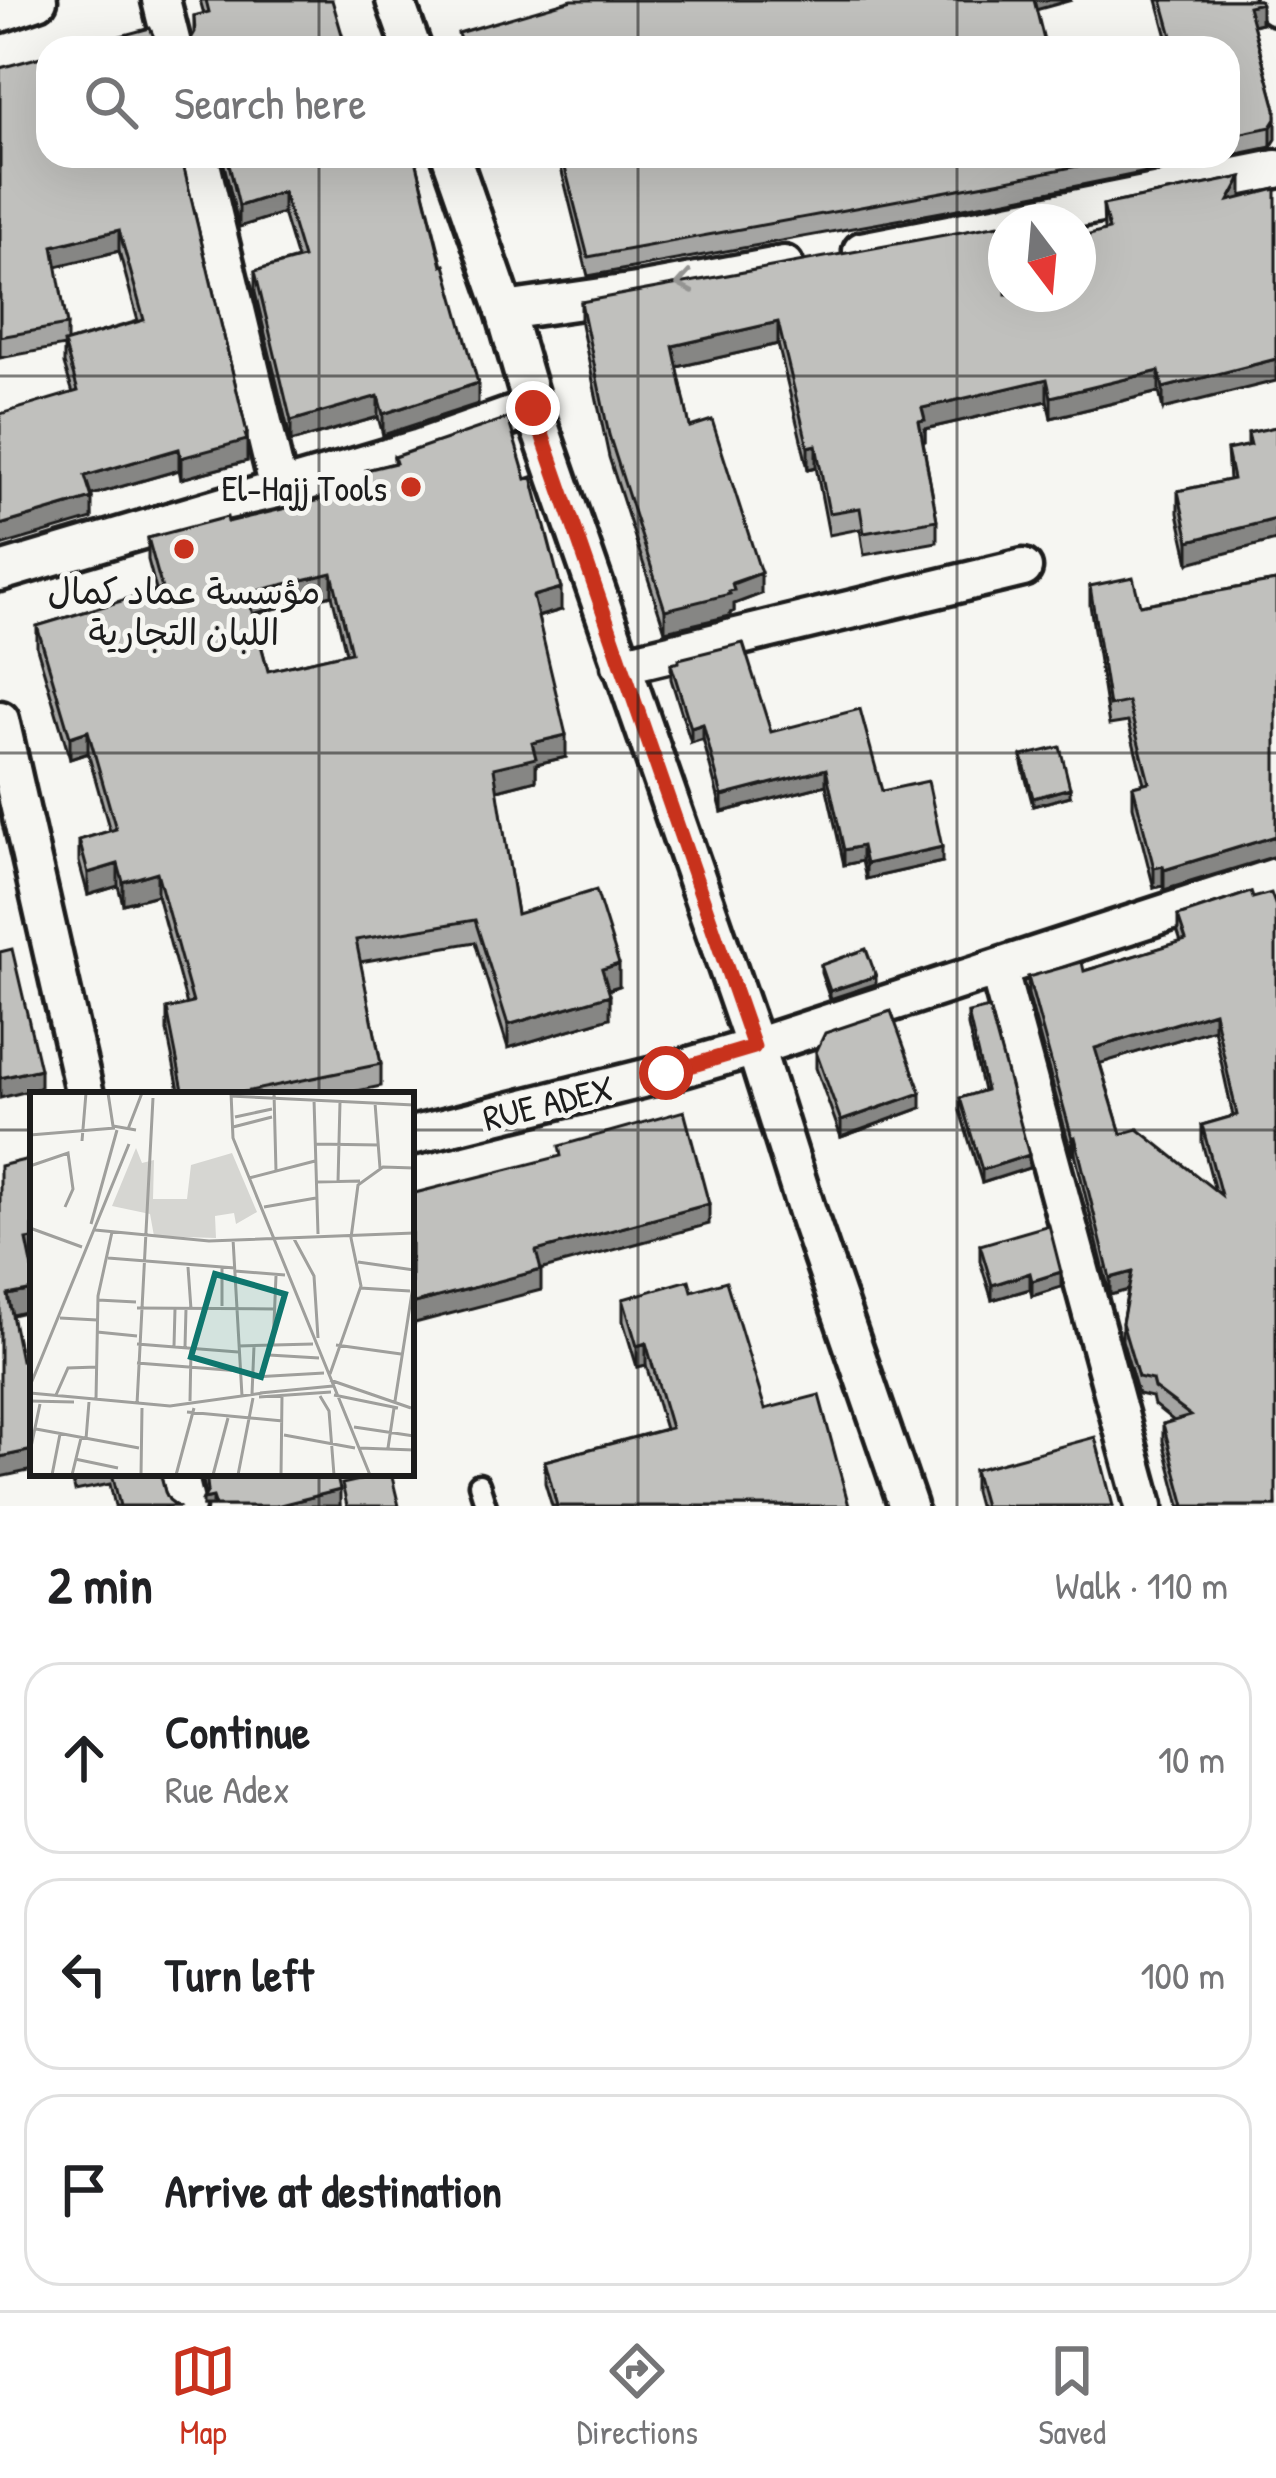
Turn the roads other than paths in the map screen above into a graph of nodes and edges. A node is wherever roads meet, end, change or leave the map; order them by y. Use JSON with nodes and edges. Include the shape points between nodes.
{"nodes":[{"id":1,"x":38,"y":0,"type":"edge"},
{"id":2,"x":161,"y":0,"type":"edge"},
{"id":3,"x":402,"y":1,"type":"edge"},
{"id":4,"x":0,"y":14,"type":"edge"},
{"id":5,"x":170,"y":36,"type":"edge"},
{"id":6,"x":409,"y":36,"type":"edge"},
{"id":7,"x":202,"y":168,"type":"edge"},
{"id":8,"x":455,"y":168,"type":"edge"},
{"id":9,"x":1276,"y":169,"type":"edge"},
{"id":10,"x":1096,"y":205,"type":"edge"},
{"id":11,"x":988,"y":226,"type":"edge"},
{"id":12,"x":505,"y":311,"type":"junction"},
{"id":13,"x":533,"y":408,"type":"junction"},
{"id":14,"x":279,"y":489,"type":"junction"},
{"id":15,"x":1023,"y":568,"type":"dead end"},
{"id":16,"x":0,"y":572,"type":"edge"},
{"id":17,"x":622,"y":665,"type":"junction"},
{"id":18,"x":0,"y":720,"type":"edge"},
{"id":19,"x":1276,"y":878,"type":"edge"},
{"id":20,"x":998,"y":968,"type":"junction"},
{"id":21,"x":754,"y":1047,"type":"junction"},
{"id":22,"x":84,"y":1092,"type":"edge"},
{"id":23,"x":414,"y":1135,"type":"edge"},
{"id":24,"x":179,"y":1476,"type":"edge"},
{"id":25,"x":478,"y":1484,"type":"dead end"},
{"id":26,"x":186,"y":1506,"type":"edge"},
{"id":27,"x":486,"y":1506,"type":"edge"},
{"id":28,"x":908,"y":1506,"type":"edge"},
{"id":29,"x":1144,"y":1506,"type":"edge"}],
"edges":[{"from":1,"to":4,"type":"street"},
{"from":2,"to":5,"type":"street"},
{"from":3,"to":6,"type":"street"},
{"from":7,"to":14,"type":"street"},
{"from":8,"to":12,"type":"street"},
{"from":9,"to":10,"type":"street"},
{"from":11,"to":12,"type":"street","one_way":true},
{"from":12,"to":13,"type":"street"},
{"from":13,"to":14,"type":"street"},
{"from":13,"to":17,"type":"street"},
{"from":14,"to":16,"type":"street"},
{"from":15,"to":17,"type":"street"},
{"from":17,"to":21,"type":"street"},
{"from":18,"to":22,"type":"street"},
{"from":19,"to":20,"type":"street","name":"RUE ADEX"},
{"from":20,"to":21,"type":"street","name":"RUE ADEX"},
{"from":20,"to":29,"type":"street"},
{"from":21,"to":23,"type":"street","name":"RUE ADEX"},
{"from":21,"to":28,"type":"street"},
{"from":24,"to":26,"type":"street"},
{"from":25,"to":27,"type":"lane"}]}
